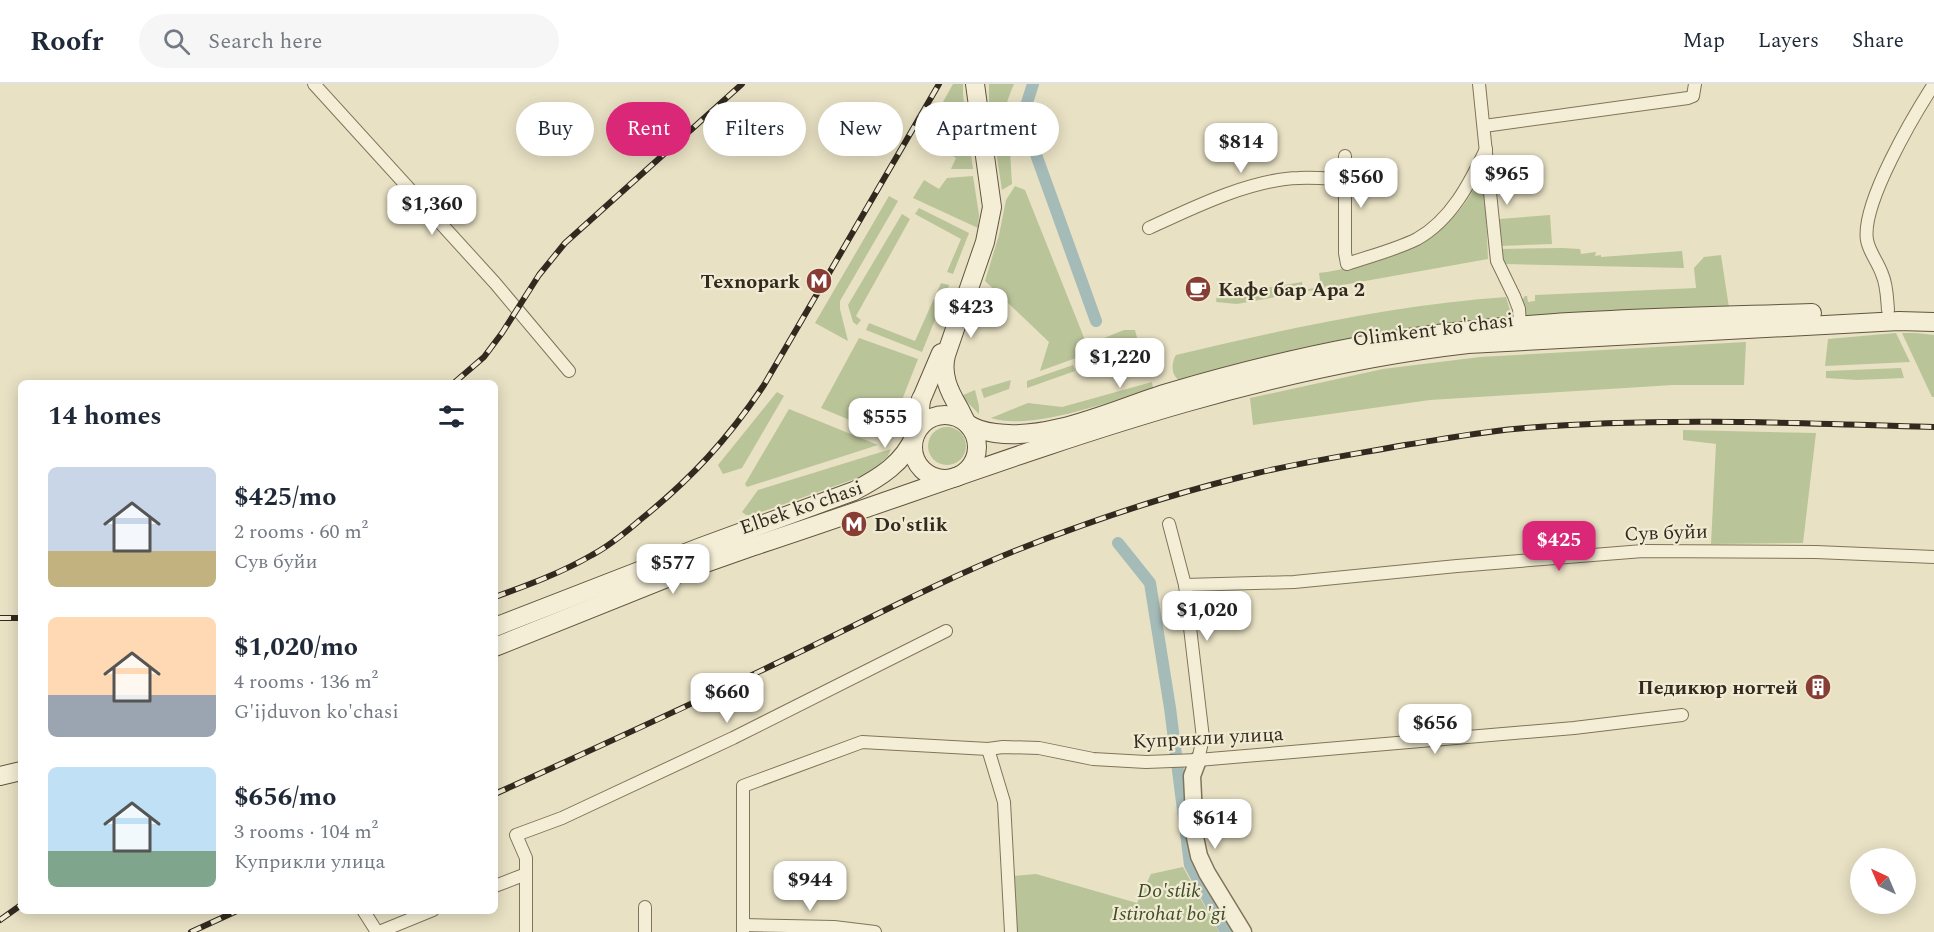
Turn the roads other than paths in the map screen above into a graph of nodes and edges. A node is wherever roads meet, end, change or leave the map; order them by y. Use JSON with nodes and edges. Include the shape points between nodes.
{"nodes":[{"id":1,"x":314,"y":84,"type":"edge"},
{"id":2,"x":975,"y":84,"type":"edge"},
{"id":3,"x":1479,"y":84,"type":"edge"},
{"id":4,"x":1695,"y":84,"type":"edge"},
{"id":5,"x":1934,"y":84,"type":"edge"},
{"id":6,"x":1484,"y":126,"type":"junction"},
{"id":7,"x":1486,"y":149,"type":"junction"},
{"id":8,"x":1346,"y":156,"type":"dead end"},
{"id":9,"x":1346,"y":180,"type":"junction"},
{"id":10,"x":1149,"y":228,"type":"dead end"},
{"id":11,"x":969,"y":285,"type":"junction"},
{"id":12,"x":1888,"y":310,"type":"junction"},
{"id":13,"x":1934,"y":310,"type":"edge"},
{"id":14,"x":1934,"y":322,"type":"edge"},
{"id":15,"x":1520,"y":327,"type":"junction"},
{"id":16,"x":569,"y":371,"type":"dead end"},
{"id":17,"x":921,"y":399,"type":"junction"},
{"id":18,"x":967,"y":423,"type":"junction"},
{"id":19,"x":915,"y":435,"type":"junction"},
{"id":20,"x":955,"y":478,"type":"junction"},
{"id":21,"x":875,"y":480,"type":"junction"},
{"id":22,"x":1169,"y":524,"type":"dead end"},
{"id":23,"x":1934,"y":557,"type":"edge"},
{"id":24,"x":1185,"y":585,"type":"junction"},
{"id":25,"x":498,"y":626,"type":"edge"},
{"id":26,"x":946,"y":631,"type":"dead end"},
{"id":27,"x":498,"y":646,"type":"edge"},
{"id":28,"x":1682,"y":715,"type":"dead end"},
{"id":29,"x":988,"y":749,"type":"junction"},
{"id":30,"x":1192,"y":760,"type":"junction"},
{"id":31,"x":18,"y":772,"type":"edge"},
{"id":32,"x":0,"y":776,"type":"edge"},
{"id":33,"x":18,"y":785,"type":"edge"},
{"id":34,"x":0,"y":788,"type":"edge"},
{"id":35,"x":526,"y":874,"type":"junction"},
{"id":36,"x":498,"y":885,"type":"edge"},
{"id":37,"x":645,"y":907,"type":"dead end"},
{"id":38,"x":366,"y":914,"type":"edge"},
{"id":39,"x":424,"y":914,"type":"edge"},
{"id":40,"x":743,"y":929,"type":"edge"},
{"id":41,"x":1242,"y":931,"type":"edge"},
{"id":42,"x":378,"y":932,"type":"edge"},
{"id":43,"x":526,"y":932,"type":"edge"},
{"id":44,"x":645,"y":932,"type":"edge"},
{"id":45,"x":875,"y":932,"type":"edge"},
{"id":46,"x":1011,"y":932,"type":"edge"}],
"edges":[{"from":1,"to":16,"type":"street","via":[[495,283]]},
{"from":2,"to":11,"type":"main road","name":"Elbek ko'chasi","via":[[992,207]]},
{"from":3,"to":6,"type":"street"},
{"from":4,"to":6,"type":"street","via":[[1693,96],[1688,98]]},
{"from":5,"to":12,"type":"street","via":[[1893,154],[1866,229],[1867,242],[1883,274]]},
{"from":6,"to":7,"type":"street"},
{"from":7,"to":9,"type":"street","via":[[1465,191],[1430,230],[1402,245],[1347,264]]},
{"from":7,"to":15,"type":"street","via":[[1497,261],[1515,297]]},
{"from":8,"to":9,"type":"street"},
{"from":9,"to":10,"type":"street","via":[[1298,178],[1252,186]]},
{"from":11,"to":17,"type":"main road","name":"Elbek ko'chasi"},
{"from":11,"to":18,"type":"main road","name":"Elbek ko'chasi","via":[[944,366],[951,394]]},
{"from":12,"to":13,"type":"main road","name":"Olimkent ko'chasi"},
{"from":12,"to":15,"type":"main road","name":"Olimkent ko'chasi"},
{"from":14,"to":20,"type":"main road","name":"Olimkent ko'chasi","via":[[1420,349],[1234,388]]},
{"from":15,"to":18,"type":"main road","name":"Olimkent ko'chasi","via":[[1417,337],[1292,360],[1036,432],[992,433]]},
{"from":17,"to":19,"type":"main road","name":"Elbek ko'chasi"},
{"from":17,"to":21,"type":"main road","name":"Elbek ko'chasi","via":[[899,447]]},
{"from":18,"to":19,"type":"main road","via":[[954,416],[938,416],[925,422]]},
{"from":18,"to":20,"type":"main road","via":[[977,440],[977,454],[967,471]]},
{"from":19,"to":20,"type":"main road","via":[[913,451],[919,466],[932,477]]},
{"from":19,"to":21,"type":"main road","name":"Elbek ko'chasi","via":[[900,459]]},
{"from":20,"to":27,"type":"main road","name":"Elbek ko'chasi","via":[[698,566]]},
{"from":21,"to":25,"type":"main road","name":"Elbek ko'chasi"},
{"from":22,"to":24,"type":"street"},
{"from":23,"to":24,"type":"street","name":"Сув буйи","via":[[1643,551],[1294,582]]},
{"from":24,"to":30,"type":"street","via":[[1203,738]]},
{"from":26,"to":35,"type":"street","via":[[733,738],[562,819],[516,835],[526,858]]},
{"from":28,"to":30,"type":"street","name":"Куприкли улица","via":[[1574,728]]},
{"from":29,"to":30,"type":"street","name":"Куприкли улица","via":[[1039,748],[1093,759],[1146,762]]},
{"from":29,"to":40,"type":"street","name":"Куприкли улица","via":[[862,742],[743,786]]},
{"from":29,"to":46,"type":"street","via":[[1004,802]]},
{"from":30,"to":41,"type":"street","via":[[1199,856]]},
{"from":31,"to":32,"type":"main road"},
{"from":33,"to":34,"type":"main road"},
{"from":35,"to":36,"type":"street"},
{"from":35,"to":43,"type":"street"},
{"from":37,"to":44,"type":"street"},
{"from":38,"to":42,"type":"street"},
{"from":39,"to":42,"type":"street"},
{"from":40,"to":45,"type":"street","via":[[834,927]]}]}
